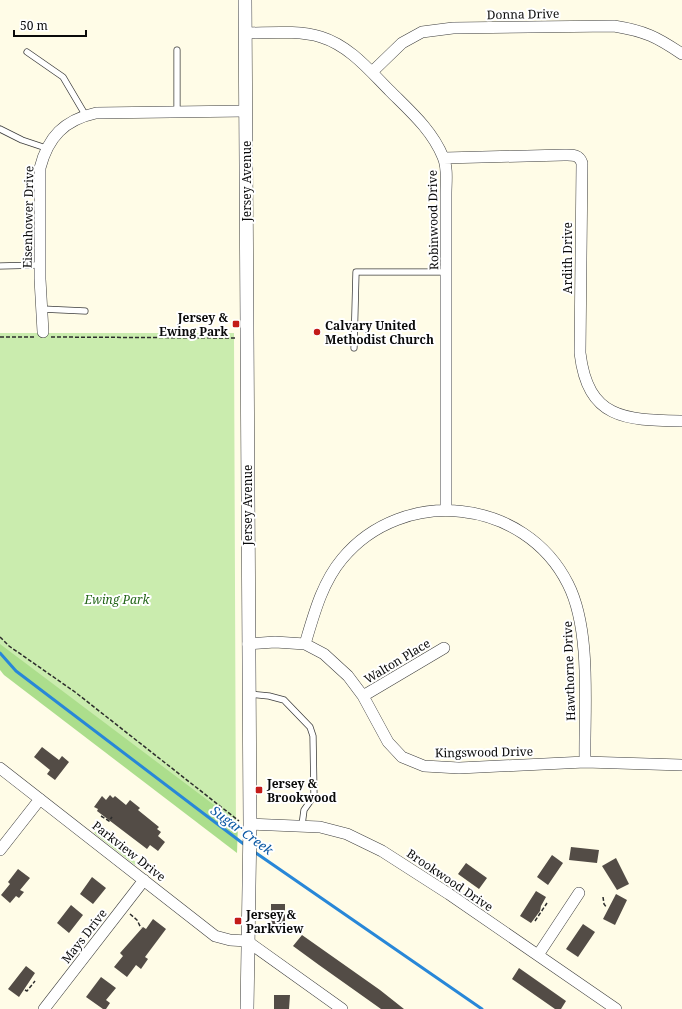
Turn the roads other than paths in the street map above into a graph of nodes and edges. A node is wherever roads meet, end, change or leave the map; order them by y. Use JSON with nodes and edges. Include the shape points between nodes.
{"nodes":[{"id":1,"x":245,"y":0,"type":"edge"},
{"id":2,"x":245,"y":33,"type":"junction"},
{"id":3,"x":177,"y":50,"type":"dead end"},
{"id":4,"x":27,"y":52,"type":"dead end"},
{"id":5,"x":682,"y":54,"type":"edge"},
{"id":6,"x":372,"y":72,"type":"junction"},
{"id":7,"x":178,"y":111,"type":"junction"},
{"id":8,"x":246,"y":111,"type":"junction"},
{"id":9,"x":86,"y":116,"type":"junction"},
{"id":10,"x":0,"y":129,"type":"edge"},
{"id":11,"x":46,"y":148,"type":"junction"},
{"id":12,"x":444,"y":158,"type":"junction"},
{"id":13,"x":40,"y":265,"type":"junction"},
{"id":14,"x":0,"y":266,"type":"edge"},
{"id":15,"x":447,"y":272,"type":"junction"},
{"id":16,"x":42,"y":309,"type":"junction"},
{"id":17,"x":85,"y":311,"type":"dead end"},
{"id":18,"x":44,"y":336,"type":"road end"},
{"id":19,"x":354,"y":348,"type":"dead end"},
{"id":20,"x":682,"y":421,"type":"edge"},
{"id":21,"x":446,"y":509,"type":"junction"},
{"id":22,"x":248,"y":644,"type":"junction"},
{"id":23,"x":305,"y":644,"type":"junction"},
{"id":24,"x":444,"y":648,"type":"dead end"},
{"id":25,"x":248,"y":694,"type":"junction"},
{"id":26,"x":362,"y":696,"type":"junction"},
{"id":27,"x":585,"y":762,"type":"junction"},
{"id":28,"x":682,"y":765,"type":"edge"},
{"id":29,"x":0,"y":768,"type":"edge"},
{"id":30,"x":40,"y":799,"type":"junction"},
{"id":31,"x":302,"y":825,"type":"junction"},
{"id":32,"x":246,"y":826,"type":"junction"},
{"id":33,"x":0,"y":850,"type":"edge"},
{"id":34,"x":144,"y":880,"type":"junction"},
{"id":35,"x":579,"y":893,"type":"dead end"},
{"id":36,"x":247,"y":941,"type":"junction"},
{"id":37,"x":538,"y":955,"type":"junction"},
{"id":38,"x":44,"y":1009,"type":"edge"},
{"id":39,"x":247,"y":1009,"type":"edge"},
{"id":40,"x":342,"y":1009,"type":"edge"},
{"id":41,"x":616,"y":1009,"type":"edge"}],
"edges":[{"from":1,"to":2,"type":"street","name":"Jersey Avenue"},
{"from":2,"to":6,"type":"street","name":"Robinwood Drive","via":[[319,36],[342,47]]},
{"from":2,"to":8,"type":"street","name":"Jersey Avenue"},
{"from":3,"to":7,"type":"lane"},
{"from":4,"to":9,"type":"lane","via":[[63,77]]},
{"from":5,"to":6,"type":"street","name":"Donna Drive","via":[[639,30],[614,26],[452,28],[412,36],[390,53]]},
{"from":6,"to":12,"type":"street","name":"Robinwood Drive","via":[[428,130]]},
{"from":7,"to":8,"type":"street","name":"Eisenhower Drive"},
{"from":7,"to":9,"type":"street","name":"Eisenhower Drive","via":[[108,112]]},
{"from":8,"to":22,"type":"street","name":"Jersey Avenue"},
{"from":9,"to":11,"type":"street","name":"Eisenhower Drive","via":[[60,129]]},
{"from":10,"to":11,"type":"lane"},
{"from":11,"to":13,"type":"street","name":"Eisenhower Drive","via":[[40,168]]},
{"from":12,"to":15,"type":"street","name":"Robinwood Drive"},
{"from":12,"to":20,"type":"street","name":"Ardith Drive","via":[[564,155],[580,159],[580,353],[585,380],[598,400],[620,416],[640,420]]},
{"from":13,"to":14,"type":"lane"},
{"from":13,"to":16,"type":"street","name":"Eisenhower Drive"},
{"from":15,"to":19,"type":"lane","via":[[356,272]]},
{"from":15,"to":21,"type":"street","name":"Robinwood Drive"},
{"from":16,"to":17,"type":"lane"},
{"from":16,"to":18,"type":"street","name":"Eisenhower Drive"},
{"from":21,"to":23,"type":"street","name":"Hawthorne Drive","via":[[398,519],[373,532],[351,550],[342,559],[325,586]]},
{"from":21,"to":27,"type":"street","name":"Hawthorne Drive","via":[[484,515],[516,529],[547,554],[568,583],[578,607],[583,631]]},
{"from":22,"to":23,"type":"street","name":"Kingswood Drive"},
{"from":22,"to":25,"type":"street","name":"Jersey Avenue"},
{"from":23,"to":26,"type":"street","name":"Kingswood Drive","via":[[321,651],[341,667]]},
{"from":24,"to":26,"type":"street","name":"Walton Place"},
{"from":25,"to":31,"type":"lane","via":[[284,700],[310,727],[313,736],[314,796],[304,810]]},
{"from":25,"to":32,"type":"street","name":"Jersey Avenue"},
{"from":26,"to":27,"type":"street","name":"Kingswood Drive","via":[[388,742],[402,757],[416,764],[437,768],[459,768]]},
{"from":27,"to":28,"type":"street","name":"Kingswood Drive"},
{"from":29,"to":30,"type":"street","name":"Parkview Drive"},
{"from":30,"to":33,"type":"street"},
{"from":30,"to":34,"type":"street","name":"Parkview Drive"},
{"from":31,"to":32,"type":"street","name":"Brookwood Drive"},
{"from":31,"to":37,"type":"street","name":"Brookwood Drive","via":[[347,834],[382,851]]},
{"from":32,"to":36,"type":"street","name":"Jersey Avenue","via":[[249,872]]},
{"from":34,"to":36,"type":"street","name":"Parkview Drive","via":[[215,936]]},
{"from":34,"to":38,"type":"street","name":"Mays Drive"},
{"from":35,"to":37,"type":"street"},
{"from":36,"to":39,"type":"street","name":"Jersey Avenue"},
{"from":36,"to":40,"type":"street"},
{"from":37,"to":41,"type":"street","name":"Brookwood Drive"}]}
